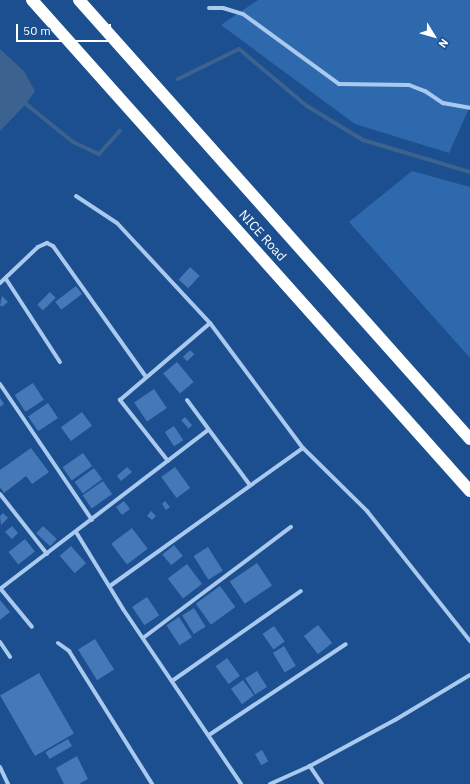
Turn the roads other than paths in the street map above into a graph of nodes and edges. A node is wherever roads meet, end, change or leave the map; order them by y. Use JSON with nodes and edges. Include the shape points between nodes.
{"nodes":[{"id":1,"x":32,"y":0,"type":"edge"},
{"id":2,"x":80,"y":1,"type":"edge"},
{"id":3,"x":209,"y":8,"type":"dead end"},
{"id":4,"x":470,"y":108,"type":"edge"},
{"id":5,"x":76,"y":196,"type":"dead end"},
{"id":6,"x":6,"y":279,"type":"junction"},
{"id":7,"x":0,"y":283,"type":"edge"},
{"id":8,"x":210,"y":323,"type":"junction"},
{"id":9,"x":60,"y":362,"type":"dead end"},
{"id":10,"x":146,"y":378,"type":"junction"},
{"id":11,"x":0,"y":384,"type":"edge"},
{"id":12,"x":187,"y":400,"type":"dead end"},
{"id":13,"x":208,"y":430,"type":"junction"},
{"id":14,"x":470,"y":439,"type":"edge"},
{"id":15,"x":302,"y":448,"type":"junction"},
{"id":16,"x":168,"y":462,"type":"junction"},
{"id":17,"x":250,"y":485,"type":"junction"},
{"id":18,"x":470,"y":491,"type":"edge"},
{"id":19,"x":0,"y":494,"type":"edge"},
{"id":20,"x":92,"y":520,"type":"junction"},
{"id":21,"x":291,"y":527,"type":"dead end"},
{"id":22,"x":76,"y":532,"type":"junction"},
{"id":23,"x":47,"y":554,"type":"junction"},
{"id":24,"x":110,"y":586,"type":"junction"},
{"id":25,"x":0,"y":588,"type":"edge"},
{"id":26,"x":301,"y":591,"type":"dead end"},
{"id":27,"x":32,"y":628,"type":"dead end"},
{"id":28,"x":143,"y":638,"type":"junction"},
{"id":29,"x":470,"y":641,"type":"edge"},
{"id":30,"x":0,"y":642,"type":"edge"},
{"id":31,"x":58,"y":643,"type":"dead end"},
{"id":32,"x":346,"y":644,"type":"dead end"},
{"id":33,"x":10,"y":657,"type":"dead end"},
{"id":34,"x":470,"y":675,"type":"edge"},
{"id":35,"x":172,"y":681,"type":"junction"},
{"id":36,"x":209,"y":735,"type":"junction"},
{"id":37,"x":310,"y":766,"type":"junction"},
{"id":38,"x":0,"y":767,"type":"edge"},
{"id":39,"x":8,"y":784,"type":"edge"},
{"id":40,"x":152,"y":784,"type":"edge"},
{"id":41,"x":242,"y":784,"type":"edge"},
{"id":42,"x":270,"y":784,"type":"edge"},
{"id":43,"x":322,"y":784,"type":"edge"}],
"edges":[{"from":1,"to":18,"type":"highway","name":"NICE Road"},
{"from":2,"to":14,"type":"highway","name":"NICE Road"},
{"from":3,"to":4,"type":"street","via":[[223,8],[243,14],[339,84],[408,86],[425,91],[443,103]]},
{"from":5,"to":8,"type":"street","via":[[117,223]]},
{"from":6,"to":7,"type":"street"},
{"from":6,"to":9,"type":"street"},
{"from":6,"to":10,"type":"street","via":[[38,247],[47,243],[53,246]]},
{"from":8,"to":10,"type":"street"},
{"from":8,"to":15,"type":"street"},
{"from":10,"to":16,"type":"street","via":[[120,400]]},
{"from":11,"to":20,"type":"street"},
{"from":12,"to":13,"type":"street"},
{"from":13,"to":16,"type":"street"},
{"from":13,"to":17,"type":"street"},
{"from":15,"to":17,"type":"street"},
{"from":15,"to":29,"type":"street","via":[[367,511]]},
{"from":16,"to":20,"type":"street"},
{"from":17,"to":24,"type":"street"},
{"from":19,"to":23,"type":"street"},
{"from":20,"to":22,"type":"street"},
{"from":21,"to":28,"type":"street"},
{"from":22,"to":23,"type":"street"},
{"from":22,"to":24,"type":"street"},
{"from":23,"to":25,"type":"street"},
{"from":24,"to":28,"type":"street"},
{"from":25,"to":27,"type":"street"},
{"from":26,"to":35,"type":"street"},
{"from":28,"to":35,"type":"street"},
{"from":30,"to":33,"type":"street"},
{"from":31,"to":40,"type":"street","via":[[69,651]]},
{"from":32,"to":36,"type":"street"},
{"from":34,"to":37,"type":"street","via":[[395,720]]},
{"from":35,"to":36,"type":"street"},
{"from":36,"to":41,"type":"street"},
{"from":37,"to":42,"type":"street"},
{"from":37,"to":43,"type":"street"},
{"from":38,"to":39,"type":"street"}]}
